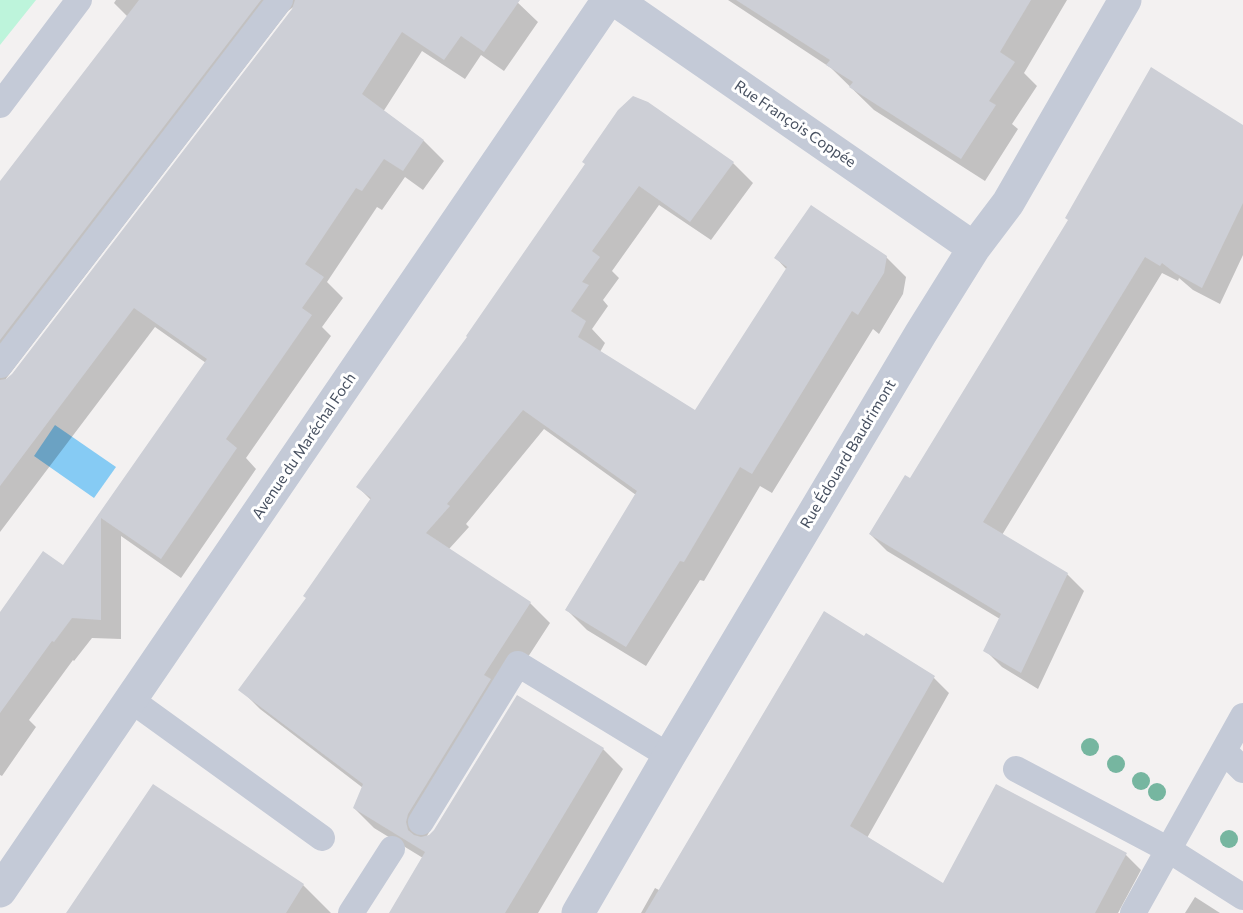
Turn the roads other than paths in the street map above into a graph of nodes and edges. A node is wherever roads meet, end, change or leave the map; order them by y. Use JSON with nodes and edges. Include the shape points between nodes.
{"nodes":[{"id":1,"x":79,"y":0,"type":"edge"},
{"id":2,"x":280,"y":0,"type":"edge"},
{"id":3,"x":608,"y":0,"type":"edge"},
{"id":4,"x":615,"y":0,"type":"edge"},
{"id":5,"x":1125,"y":0,"type":"edge"},
{"id":6,"x":0,"y":105,"type":"edge"},
{"id":7,"x":974,"y":248,"type":"junction"},
{"id":8,"x":0,"y":364,"type":"edge"},
{"id":9,"x":131,"y":700,"type":"junction"},
{"id":10,"x":1243,"y":716,"type":"edge"},
{"id":11,"x":1224,"y":751,"type":"junction"},
{"id":12,"x":669,"y":756,"type":"junction"},
{"id":13,"x":1016,"y":770,"type":"dead end"},
{"id":14,"x":1243,"y":770,"type":"edge"},
{"id":15,"x":422,"y":822,"type":"dead end"},
{"id":16,"x":322,"y":838,"type":"dead end"},
{"id":17,"x":392,"y":849,"type":"dead end"},
{"id":18,"x":1169,"y":850,"type":"junction"},
{"id":19,"x":0,"y":891,"type":"edge"},
{"id":20,"x":1243,"y":897,"type":"edge"},
{"id":21,"x":351,"y":913,"type":"edge"},
{"id":22,"x":578,"y":913,"type":"edge"},
{"id":23,"x":1133,"y":913,"type":"edge"}],
"edges":[{"from":1,"to":6,"type":"lane"},
{"from":2,"to":8,"type":"lane"},
{"from":3,"to":9,"type":"street","name":"Avenue du Maréchal Foch"},
{"from":4,"to":7,"type":"street","name":"Rue François Coppée"},
{"from":5,"to":7,"type":"street","name":"Rue Édouard Baudrimont","via":[[1008,203]]},
{"from":7,"to":12,"type":"street","name":"Rue Édouard Baudrimont"},
{"from":9,"to":16,"type":"lane"},
{"from":9,"to":19,"type":"street","name":"Avenue du Maréchal Foch"},
{"from":10,"to":11,"type":"lane"},
{"from":11,"to":14,"type":"lane"},
{"from":11,"to":18,"type":"lane"},
{"from":12,"to":15,"type":"lane","via":[[518,664]]},
{"from":12,"to":22,"type":"street","name":"Rue Édouard Baudrimont"},
{"from":13,"to":18,"type":"lane"},
{"from":17,"to":21,"type":"lane"},
{"from":18,"to":20,"type":"lane"},
{"from":18,"to":23,"type":"lane"}]}
